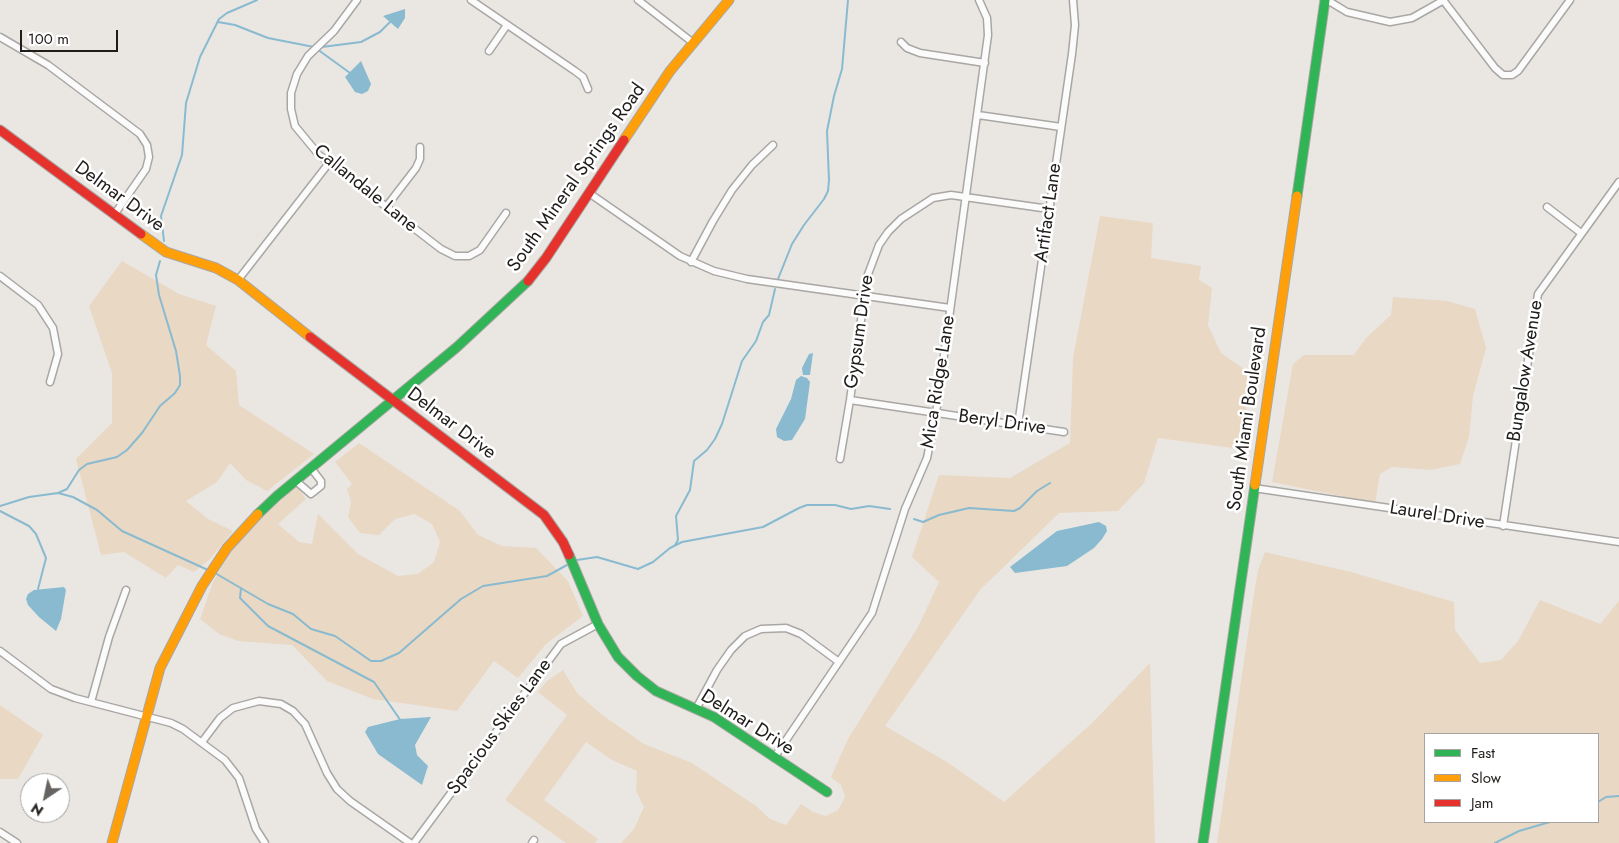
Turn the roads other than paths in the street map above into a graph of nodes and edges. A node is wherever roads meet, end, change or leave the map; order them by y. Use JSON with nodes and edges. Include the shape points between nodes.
{"nodes":[{"id":1,"x":357,"y":0,"type":"edge"},
{"id":2,"x":471,"y":0,"type":"edge"},
{"id":3,"x":638,"y":0,"type":"edge"},
{"id":4,"x":729,"y":0,"type":"edge"},
{"id":5,"x":979,"y":0,"type":"edge"},
{"id":6,"x":1073,"y":0,"type":"edge"},
{"id":7,"x":1326,"y":0,"type":"edge"},
{"id":8,"x":1443,"y":0,"type":"edge"},
{"id":9,"x":1570,"y":0,"type":"edge"},
{"id":10,"x":507,"y":25,"type":"junction"},
{"id":11,"x":0,"y":37,"type":"edge"},
{"id":12,"x":692,"y":42,"type":"junction"},
{"id":13,"x":901,"y":42,"type":"dead end"},
{"id":14,"x":489,"y":51,"type":"dead end"},
{"id":15,"x":985,"y":64,"type":"junction"},
{"id":16,"x":588,"y":89,"type":"dead end"},
{"id":17,"x":978,"y":115,"type":"junction"},
{"id":18,"x":1061,"y":127,"type":"junction"},
{"id":19,"x":0,"y":130,"type":"edge"},
{"id":20,"x":773,"y":145,"type":"dead end"},
{"id":21,"x":420,"y":147,"type":"dead end"},
{"id":22,"x":329,"y":163,"type":"junction"},
{"id":23,"x":1619,"y":182,"type":"edge"},
{"id":24,"x":589,"y":193,"type":"junction"},
{"id":25,"x":966,"y":196,"type":"junction"},
{"id":26,"x":386,"y":207,"type":"junction"},
{"id":27,"x":1547,"y":207,"type":"dead end"},
{"id":28,"x":1049,"y":209,"type":"junction"},
{"id":29,"x":506,"y":213,"type":"dead end"},
{"id":30,"x":114,"y":215,"type":"junction"},
{"id":31,"x":1581,"y":233,"type":"junction"},
{"id":32,"x":691,"y":262,"type":"junction"},
{"id":33,"x":0,"y":276,"type":"edge"},
{"id":34,"x":238,"y":280,"type":"junction"},
{"id":35,"x":864,"y":296,"type":"junction"},
{"id":36,"x":950,"y":308,"type":"junction"},
{"id":37,"x":50,"y":382,"type":"dead end"},
{"id":38,"x":850,"y":400,"type":"junction"},
{"id":39,"x":393,"y":402,"type":"junction"},
{"id":40,"x":936,"y":413,"type":"junction"},
{"id":41,"x":1018,"y":425,"type":"junction"},
{"id":42,"x":1064,"y":432,"type":"dead end"},
{"id":43,"x":840,"y":459,"type":"dead end"},
{"id":44,"x":311,"y":468,"type":"junction"},
{"id":45,"x":296,"y":481,"type":"junction"},
{"id":46,"x":1254,"y":488,"type":"junction"},
{"id":47,"x":1503,"y":526,"type":"junction"},
{"id":48,"x":1619,"y":542,"type":"edge"},
{"id":49,"x":126,"y":590,"type":"dead end"},
{"id":50,"x":598,"y":624,"type":"junction"},
{"id":51,"x":0,"y":651,"type":"edge"},
{"id":52,"x":840,"y":662,"type":"junction"},
{"id":53,"x":91,"y":702,"type":"junction"},
{"id":54,"x":696,"y":709,"type":"junction"},
{"id":55,"x":145,"y":715,"type":"junction"},
{"id":56,"x":202,"y":742,"type":"junction"},
{"id":57,"x":774,"y":758,"type":"junction"},
{"id":58,"x":827,"y":792,"type":"dead end"},
{"id":59,"x":1,"y":835,"type":"edge"},
{"id":60,"x":17,"y":843,"type":"edge"},
{"id":61,"x":112,"y":843,"type":"edge"},
{"id":62,"x":265,"y":843,"type":"edge"},
{"id":63,"x":412,"y":843,"type":"edge"},
{"id":64,"x":1203,"y":843,"type":"edge"}],
"edges":[{"from":1,"to":22,"type":"street","name":"Callandale Lane","via":[[334,31],[308,56],[291,93],[295,126]]},
{"from":2,"to":10,"type":"street"},
{"from":3,"to":12,"type":"street"},
{"from":4,"to":12,"type":"main road","name":"South Mineral Springs Road"},
{"from":5,"to":15,"type":"street","name":"Mica Ridge Lane","via":[[987,18]]},
{"from":6,"to":18,"type":"street","name":"Artifact Lane","via":[[1075,25]]},
{"from":7,"to":8,"type":"street","via":[[1347,12],[1390,22],[1412,18]]},
{"from":7,"to":46,"type":"main road","name":"South Miami Boulevard"},
{"from":8,"to":9,"type":"street","via":[[1494,68],[1503,75],[1518,71]]},
{"from":10,"to":14,"type":"street"},
{"from":10,"to":16,"type":"street","via":[[583,77]]},
{"from":11,"to":30,"type":"street","via":[[48,65],[140,134],[147,145],[146,169]]},
{"from":12,"to":24,"type":"main road","name":"South Mineral Springs Road"},
{"from":13,"to":15,"type":"street","via":[[920,53]]},
{"from":15,"to":17,"type":"street","name":"Mica Ridge Lane"},
{"from":17,"to":18,"type":"street"},
{"from":17,"to":25,"type":"street","name":"Mica Ridge Lane"},
{"from":18,"to":28,"type":"street","name":"Artifact Lane"},
{"from":19,"to":30,"type":"main road","name":"Delmar Drive"},
{"from":20,"to":32,"type":"street","via":[[732,190]]},
{"from":21,"to":26,"type":"street","via":[[416,168]]},
{"from":22,"to":26,"type":"street","name":"Callandale Lane"},
{"from":22,"to":34,"type":"street"},
{"from":23,"to":31,"type":"street","name":"Bungalow Avenue"},
{"from":24,"to":32,"type":"street"},
{"from":24,"to":39,"type":"main road","name":"South Mineral Springs Road","via":[[546,258],[516,293]]},
{"from":25,"to":28,"type":"street","name":"Gypsum Drive"},
{"from":25,"to":35,"type":"street","name":"Gypsum Drive","via":[[933,198],[901,219],[879,245]]},
{"from":25,"to":36,"type":"street","name":"Mica Ridge Lane"},
{"from":26,"to":29,"type":"street","name":"Callandale Lane","via":[[455,256],[469,256],[480,250]]},
{"from":27,"to":31,"type":"street"},
{"from":28,"to":41,"type":"street","name":"Artifact Lane"},
{"from":30,"to":34,"type":"main road","name":"Delmar Drive","via":[[166,252],[216,268]]},
{"from":31,"to":47,"type":"street","name":"Bungalow Avenue","via":[[1538,294]]},
{"from":32,"to":35,"type":"street","via":[[746,280]]},
{"from":33,"to":37,"type":"street","via":[[38,305],[53,328],[58,354]]},
{"from":34,"to":39,"type":"main road","name":"Delmar Drive"},
{"from":35,"to":36,"type":"street"},
{"from":35,"to":38,"type":"street","name":"Gypsum Drive"},
{"from":36,"to":40,"type":"street","name":"Mica Ridge Lane"},
{"from":38,"to":40,"type":"street","name":"Beryl Drive"},
{"from":38,"to":43,"type":"street","name":"Gypsum Drive"},
{"from":39,"to":44,"type":"main road","name":"South Mineral Springs Road"},
{"from":39,"to":50,"type":"main road","name":"Delmar Drive","via":[[544,515],[563,542]]},
{"from":40,"to":41,"type":"street","name":"Beryl Drive"},
{"from":40,"to":52,"type":"street","name":"Mica Ridge Lane","via":[[927,458],[905,509],[872,614]]},
{"from":41,"to":42,"type":"street","name":"Beryl Drive"},
{"from":44,"to":45,"type":"main road","name":"South Mineral Springs Road"},
{"from":44,"to":45,"type":"street","via":[[322,486],[311,494]]},
{"from":45,"to":55,"type":"main road","name":"South Mineral Springs Road","via":[[250,522],[212,570],[166,654]]},
{"from":46,"to":47,"type":"street","name":"Laurel Drive"},
{"from":46,"to":64,"type":"main road","name":"South Miami Boulevard"},
{"from":47,"to":48,"type":"street","name":"Laurel Drive"},
{"from":49,"to":53,"type":"street"},
{"from":50,"to":54,"type":"main road","name":"Delmar Drive","via":[[618,657],[637,676],[656,691]]},
{"from":50,"to":63,"type":"street","name":"Spacious Skies Lane","via":[[561,644]]},
{"from":51,"to":53,"type":"street","via":[[51,689]]},
{"from":52,"to":54,"type":"street","via":[[786,628],[760,629],[745,636],[731,650]]},
{"from":52,"to":57,"type":"street","name":"Mica Ridge Lane"},
{"from":53,"to":55,"type":"street"},
{"from":54,"to":57,"type":"main road","name":"Delmar Drive","via":[[714,717]]},
{"from":55,"to":56,"type":"street","via":[[171,723]]},
{"from":55,"to":61,"type":"main road","name":"South Mineral Springs Road"},
{"from":56,"to":62,"type":"street","via":[[225,760],[239,778],[254,823]]},
{"from":56,"to":63,"type":"street","via":[[220,718],[240,704],[258,701],[280,704],[293,711],[305,724],[327,773],[338,789],[350,801]]},
{"from":57,"to":58,"type":"main road","name":"Delmar Drive"},
{"from":59,"to":60,"type":"street"}]}
